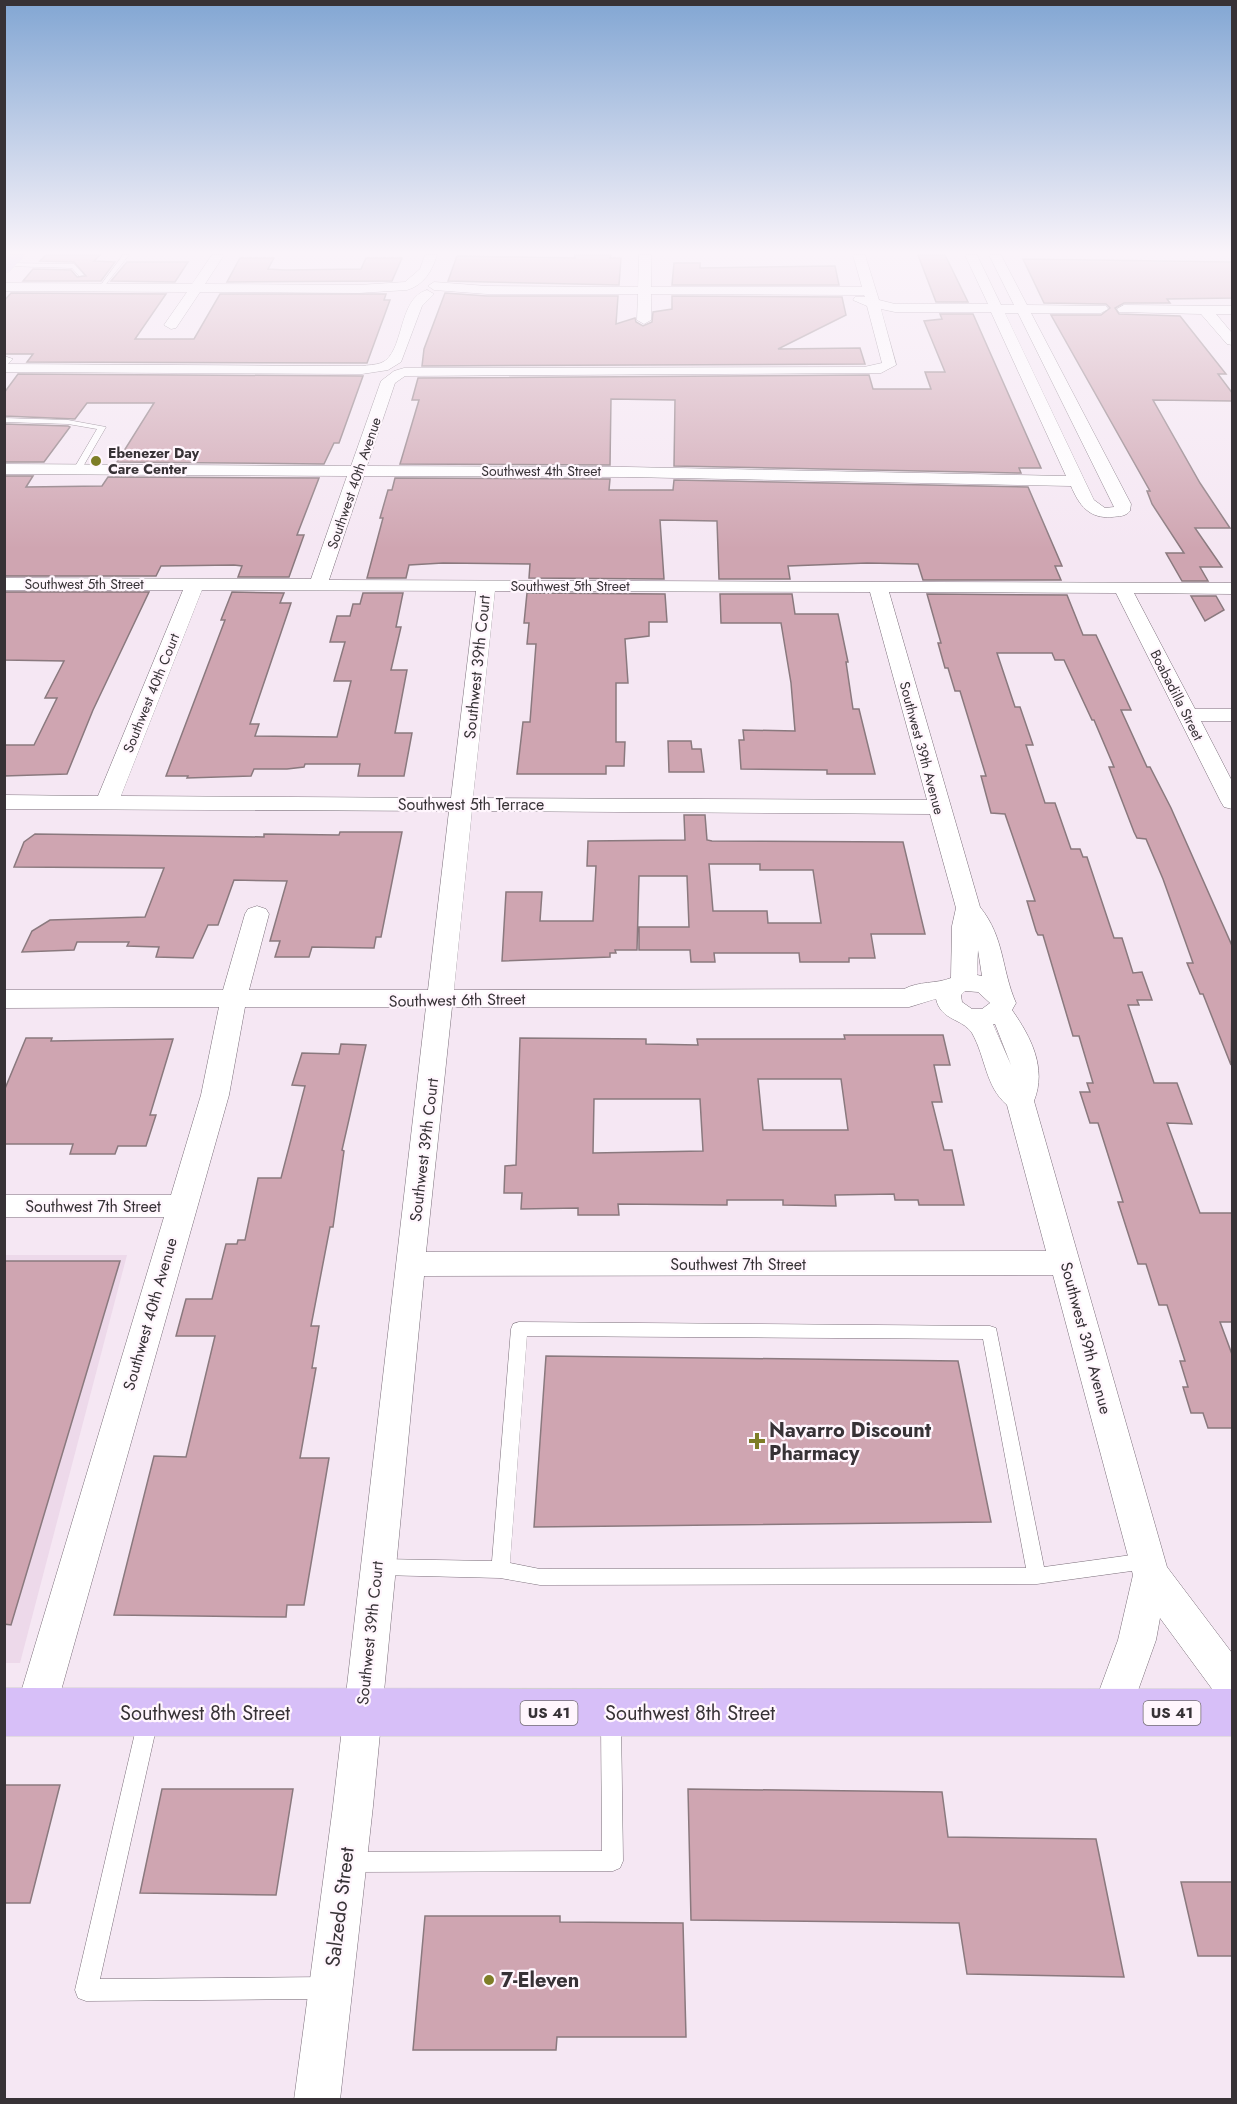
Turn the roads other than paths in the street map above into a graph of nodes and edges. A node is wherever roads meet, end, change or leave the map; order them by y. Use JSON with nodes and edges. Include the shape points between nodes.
{"nodes":[{"id":1,"x":396,"y":353,"type":"edge"},
{"id":2,"x":888,"y":353,"type":"edge"},
{"id":3,"x":1017,"y":353,"type":"edge"},
{"id":4,"x":1046,"y":353,"type":"edge"},
{"id":5,"x":4,"y":358,"type":"edge"},
{"id":6,"x":4,"y":367,"type":"edge"},
{"id":7,"x":392,"y":370,"type":"junction"},
{"id":8,"x":4,"y":420,"type":"edge"},
{"id":9,"x":4,"y":469,"type":"edge"},
{"id":10,"x":77,"y":470,"type":"junction"},
{"id":11,"x":358,"y":471,"type":"junction"},
{"id":12,"x":1077,"y":482,"type":"junction"},
{"id":13,"x":4,"y":584,"type":"edge"},
{"id":14,"x":195,"y":584,"type":"junction"},
{"id":15,"x":318,"y":585,"type":"junction"},
{"id":16,"x":486,"y":586,"type":"junction"},
{"id":17,"x":878,"y":587,"type":"junction"},
{"id":18,"x":1122,"y":587,"type":"junction"},
{"id":19,"x":1233,"y":588,"type":"edge"},
{"id":20,"x":1187,"y":714,"type":"junction"},
{"id":21,"x":1233,"y":715,"type":"edge"},
{"id":22,"x":4,"y":802,"type":"edge"},
{"id":23,"x":107,"y":802,"type":"junction"},
{"id":24,"x":1233,"y":802,"type":"edge"},
{"id":25,"x":463,"y":804,"type":"junction"},
{"id":26,"x":938,"y":807,"type":"junction"},
{"id":27,"x":968,"y":908,"type":"junction"},
{"id":28,"x":257,"y":914,"type":"dead end"},
{"id":29,"x":4,"y":999,"type":"edge"},
{"id":30,"x":234,"y":999,"type":"junction"},
{"id":31,"x":442,"y":999,"type":"junction"},
{"id":32,"x":973,"y":1000,"type":"junction"},
{"id":33,"x":4,"y":1206,"type":"edge"},
{"id":34,"x":182,"y":1206,"type":"junction"},
{"id":35,"x":1065,"y":1263,"type":"junction"},
{"id":36,"x":410,"y":1264,"type":"junction"},
{"id":37,"x":377,"y":1567,"type":"junction"},
{"id":38,"x":1149,"y":1568,"type":"junction"},
{"id":39,"x":500,"y":1570,"type":"junction"},
{"id":40,"x":1037,"y":1576,"type":"junction"},
{"id":41,"x":1233,"y":1684,"type":"edge"},
{"id":42,"x":20,"y":1712,"type":"edge"},
{"id":43,"x":150,"y":1712,"type":"junction"},
{"id":44,"x":611,"y":1712,"type":"junction"},
{"id":45,"x":1111,"y":1713,"type":"junction"},
{"id":46,"x":1233,"y":1713,"type":"edge"},
{"id":47,"x":361,"y":1714,"type":"junction"},
{"id":48,"x":345,"y":1862,"type":"junction"},
{"id":49,"x":331,"y":1988,"type":"junction"},
{"id":50,"x":316,"y":2100,"type":"edge"}],
"edges":[{"from":1,"to":7,"type":"street","name":"Southwest 40th Avenue"},
{"from":2,"to":7,"type":"street","via":[[887,367],[864,371]]},
{"from":3,"to":12,"type":"street"},
{"from":4,"to":12,"type":"street","via":[[1124,508],[1117,513],[1096,511],[1087,503]]},
{"from":5,"to":6,"type":"lane","via":[[9,359]]},
{"from":6,"to":7,"type":"street"},
{"from":7,"to":11,"type":"street","name":"Southwest 40th Avenue"},
{"from":8,"to":10,"type":"lane","via":[[68,422],[102,428]]},
{"from":9,"to":10,"type":"street","name":"Southwest 4th Street"},
{"from":10,"to":11,"type":"street","name":"Southwest 4th Street"},
{"from":11,"to":12,"type":"street","name":"Southwest 4th Street","via":[[649,472]]},
{"from":11,"to":15,"type":"street","name":"Southwest 40th Avenue"},
{"from":13,"to":14,"type":"street","name":"Southwest 5th Street"},
{"from":14,"to":15,"type":"street","name":"Southwest 5th Street"},
{"from":14,"to":23,"type":"street","name":"Southwest 40th Court"},
{"from":15,"to":16,"type":"street","name":"Southwest 5th Street"},
{"from":16,"to":17,"type":"street","name":"Southwest 5th Street"},
{"from":16,"to":25,"type":"street","name":"Southwest 39th Court"},
{"from":17,"to":18,"type":"street","name":"Southwest 5th Street"},
{"from":17,"to":26,"type":"street","name":"Southwest 39th Avenue"},
{"from":18,"to":19,"type":"street"},
{"from":18,"to":20,"type":"street","name":"Boabadilla Street"},
{"from":20,"to":21,"type":"street"},
{"from":20,"to":24,"type":"street","name":"Boabadilla Street"},
{"from":22,"to":23,"type":"street","name":"Southwest 5th Terrace"},
{"from":23,"to":25,"type":"street","name":"Southwest 5th Terrace"},
{"from":25,"to":26,"type":"street","name":"Southwest 5th Terrace"},
{"from":25,"to":31,"type":"street","name":"Southwest 39th Court"},
{"from":26,"to":27,"type":"street","name":"Southwest 39th Avenue"},
{"from":27,"to":32,"type":"street","name":"Southwest 39th Avenue","via":[[963,922]]},
{"from":27,"to":32,"type":"street","name":"Southwest 39th Avenue","via":[[981,923],[994,968]]},
{"from":28,"to":30,"type":"street","name":"Southwest 40th Avenue"},
{"from":29,"to":30,"type":"street","name":"Southwest 6th Street"},
{"from":30,"to":31,"type":"street","name":"Southwest 6th Street"},
{"from":30,"to":34,"type":"street","name":"Southwest 40th Avenue","via":[[215,1095]]},
{"from":31,"to":32,"type":"street","name":"Southwest 6th Street","via":[[909,998],[934,1009]]},
{"from":31,"to":36,"type":"street","name":"Southwest 39th Court"},
{"from":32,"to":35,"type":"street","name":"Southwest 39th Avenue","via":[[1006,1089],[1020,1101]]},
{"from":33,"to":34,"type":"street","name":"Southwest 7th Street"},
{"from":34,"to":42,"type":"street","name":"Southwest 40th Avenue"},
{"from":35,"to":36,"type":"street","name":"Southwest 7th Street"},
{"from":35,"to":38,"type":"street","name":"Southwest 39th Avenue"},
{"from":36,"to":37,"type":"street","name":"Southwest 39th Court"},
{"from":37,"to":39,"type":"lane"},
{"from":37,"to":47,"type":"street","name":"Southwest 39th Court"},
{"from":38,"to":40,"type":"lane"},
{"from":38,"to":41,"type":"street","name":"Southwest 39th Avenue"},
{"from":38,"to":45,"type":"street","name":"Southwest 39th Avenue","via":[[1137,1640]]},
{"from":39,"to":40,"type":"lane","via":[[540,1576]]},
{"from":39,"to":40,"type":"lane","via":[[519,1329],[990,1333]]},
{"from":42,"to":43,"type":"main road","name":"Southwest 8th Street","number":"US 41"},
{"from":43,"to":47,"type":"main road","name":"Southwest 8th Street","number":"US 41"},
{"from":43,"to":49,"type":"lane","via":[[86,1990]]},
{"from":44,"to":45,"type":"main road","name":"Southwest 8th Street","number":"US 41"},
{"from":44,"to":47,"type":"main road","name":"Southwest 8th Street","number":"US 41"},
{"from":44,"to":48,"type":"lane","via":[[613,1861]]},
{"from":45,"to":46,"type":"main road","name":"Southwest 8th Street","number":"US 41"},
{"from":47,"to":48,"type":"street","name":"Salzedo Street"},
{"from":48,"to":49,"type":"street","name":"Salzedo Street"},
{"from":49,"to":50,"type":"street","name":"Salzedo Street"}]}
